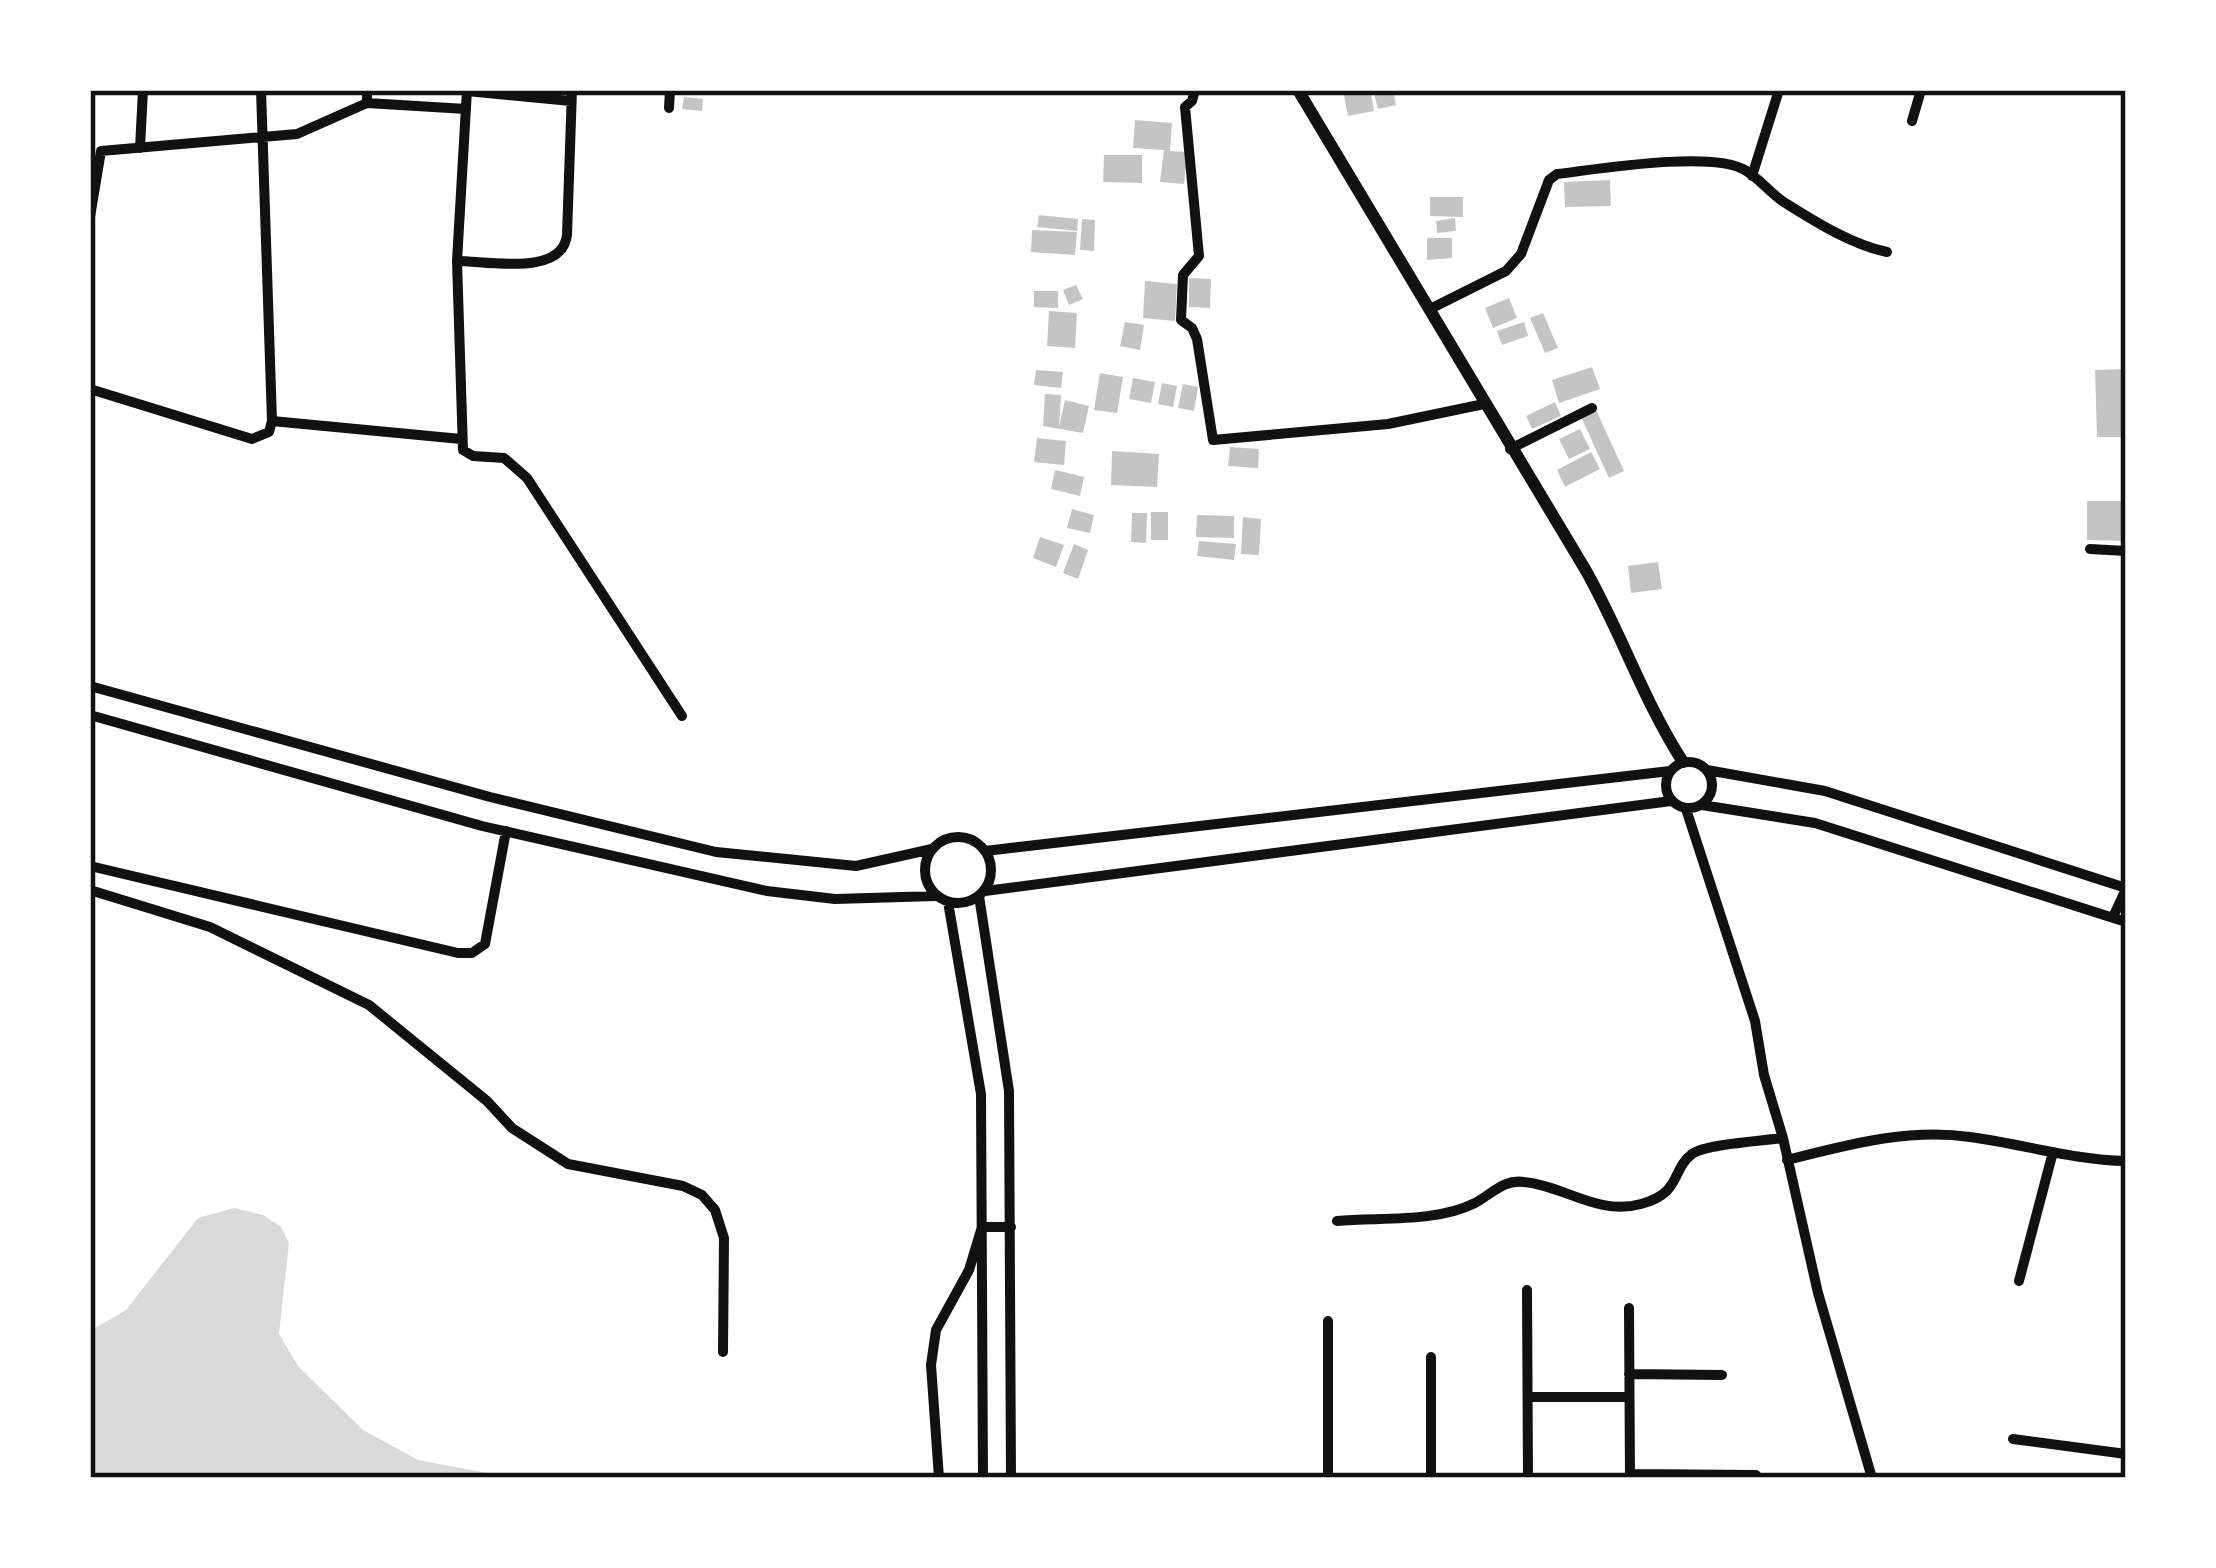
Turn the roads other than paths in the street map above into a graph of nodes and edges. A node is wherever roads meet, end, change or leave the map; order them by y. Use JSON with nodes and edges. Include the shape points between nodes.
{"nodes":[{"id":1,"x":143,"y":90,"type":"edge"},
{"id":2,"x":261,"y":90,"type":"edge"},
{"id":3,"x":467,"y":90,"type":"edge"},
{"id":4,"x":670,"y":90,"type":"edge"},
{"id":5,"x":1195,"y":90,"type":"edge"},
{"id":6,"x":1298,"y":90,"type":"edge"},
{"id":7,"x":1779,"y":90,"type":"edge"},
{"id":8,"x":1921,"y":90,"type":"edge"},
{"id":9,"x":572,"y":95,"type":"edge"},
{"id":10,"x":367,"y":97,"type":"edge"},
{"id":11,"x":669,"y":108,"type":"dead end"},
{"id":12,"x":466,"y":109,"type":"junction"},
{"id":13,"x":1912,"y":121,"type":"dead end"},
{"id":14,"x":263,"y":137,"type":"junction"},
{"id":15,"x":140,"y":148,"type":"junction"},
{"id":16,"x":96,"y":151,"type":"edge"},
{"id":17,"x":1752,"y":176,"type":"junction"},
{"id":18,"x":90,"y":217,"type":"edge"},
{"id":19,"x":1887,"y":253,"type":"dead end"},
{"id":20,"x":457,"y":261,"type":"junction"},
{"id":21,"x":1430,"y":309,"type":"junction"},
{"id":22,"x":90,"y":389,"type":"edge"},
{"id":23,"x":1484,"y":404,"type":"junction"},
{"id":24,"x":1592,"y":408,"type":"dead end"},
{"id":25,"x":272,"y":421,"type":"junction"},
{"id":26,"x":461,"y":439,"type":"junction"},
{"id":27,"x":1510,"y":449,"type":"junction"},
{"id":28,"x":2090,"y":549,"type":"dead end"},
{"id":29,"x":2126,"y":551,"type":"edge"},
{"id":30,"x":90,"y":686,"type":"edge"},
{"id":31,"x":90,"y":715,"type":"edge"},
{"id":32,"x":682,"y":716,"type":"dead end"},
{"id":33,"x":1684,"y":762,"type":"junction"},
{"id":34,"x":1707,"y":770,"type":"junction"},
{"id":35,"x":1670,"y":771,"type":"junction"},
{"id":36,"x":490,"y":797,"type":"junction"},
{"id":37,"x":1671,"y":801,"type":"junction"},
{"id":38,"x":1702,"y":805,"type":"junction"},
{"id":39,"x":1686,"y":809,"type":"junction"},
{"id":40,"x":482,"y":826,"type":"junction"},
{"id":41,"x":506,"y":831,"type":"junction"},
{"id":42,"x":932,"y":849,"type":"junction"},
{"id":43,"x":986,"y":851,"type":"junction"},
{"id":44,"x":90,"y":866,"type":"edge"},
{"id":45,"x":2126,"y":888,"type":"edge"},
{"id":46,"x":90,"y":890,"type":"edge"},
{"id":47,"x":982,"y":894,"type":"junction"},
{"id":48,"x":942,"y":899,"type":"junction"},
{"id":49,"x":2113,"y":917,"type":"junction"},
{"id":50,"x":2126,"y":922,"type":"edge"},
{"id":51,"x":1783,"y":1138,"type":"junction"},
{"id":52,"x":2053,"y":1152,"type":"junction"},
{"id":53,"x":1787,"y":1160,"type":"junction"},
{"id":54,"x":2126,"y":1162,"type":"edge"},
{"id":55,"x":1337,"y":1221,"type":"dead end"},
{"id":56,"x":982,"y":1227,"type":"junction"},
{"id":57,"x":1011,"y":1227,"type":"junction"},
{"id":58,"x":2020,"y":1281,"type":"dead end"},
{"id":59,"x":1527,"y":1290,"type":"dead end"},
{"id":60,"x":1629,"y":1308,"type":"dead end"},
{"id":61,"x":1328,"y":1321,"type":"dead end"},
{"id":62,"x":723,"y":1352,"type":"dead end"},
{"id":63,"x":1431,"y":1357,"type":"dead end"},
{"id":64,"x":1629,"y":1374,"type":"junction"},
{"id":65,"x":1722,"y":1376,"type":"dead end"},
{"id":66,"x":1528,"y":1397,"type":"junction"},
{"id":67,"x":1629,"y":1397,"type":"junction"},
{"id":68,"x":2013,"y":1439,"type":"dead end"},
{"id":69,"x":2126,"y":1454,"type":"edge"},
{"id":70,"x":1756,"y":1475,"type":"dead end"},
{"id":71,"x":1630,"y":1476,"type":"edge"},
{"id":72,"x":939,"y":1478,"type":"edge"},
{"id":73,"x":983,"y":1478,"type":"edge"},
{"id":74,"x":1011,"y":1478,"type":"edge"},
{"id":75,"x":1328,"y":1478,"type":"edge"},
{"id":76,"x":1431,"y":1478,"type":"edge"},
{"id":77,"x":1528,"y":1478,"type":"edge"},
{"id":78,"x":1872,"y":1478,"type":"edge"}],
"edges":[{"from":1,"to":15,"type":"street"},
{"from":2,"to":14,"type":"street"},
{"from":3,"to":9,"type":"street"},
{"from":3,"to":12,"type":"street"},
{"from":4,"to":11,"type":"street"},
{"from":5,"to":23,"type":"street","via":[[1185,107],[1198,256],[1183,274],[1180,320],[1197,339],[1213,440],[1388,424]]},
{"from":6,"to":21,"type":"street"},
{"from":7,"to":17,"type":"street"},
{"from":8,"to":13,"type":"street"},
{"from":9,"to":20,"type":"street","via":[[562,250],[548,261]]},
{"from":10,"to":12,"type":"street"},
{"from":10,"to":14,"type":"street","via":[[297,134]]},
{"from":12,"to":20,"type":"street"},
{"from":14,"to":15,"type":"street"},
{"from":14,"to":25,"type":"street"},
{"from":15,"to":16,"type":"street"},
{"from":16,"to":18,"type":"street"},
{"from":17,"to":19,"type":"street","via":[[1786,204]]},
{"from":17,"to":21,"type":"street","via":[[1721,162],[1557,174],[1506,271]]},
{"from":20,"to":26,"type":"street"},
{"from":21,"to":23,"type":"street"},
{"from":22,"to":25,"type":"street","via":[[252,439],[269,432]]},
{"from":23,"to":27,"type":"street"},
{"from":24,"to":27,"type":"street"},
{"from":25,"to":26,"type":"street"},
{"from":26,"to":32,"type":"street","via":[[466,454],[504,458],[526,478]]},
{"from":27,"to":33,"type":"street","via":[[1615,622]]},
{"from":28,"to":29,"type":"street"},
{"from":30,"to":36,"type":"street"},
{"from":31,"to":40,"type":"street"},
{"from":33,"to":34,"type":"street"},
{"from":33,"to":35,"type":"street"},
{"from":34,"to":38,"type":"street","via":[[1712,793]]},
{"from":34,"to":45,"type":"street","via":[[1825,791]]},
{"from":35,"to":37,"type":"street"},
{"from":35,"to":43,"type":"street"},
{"from":36,"to":40,"type":"street"},
{"from":36,"to":42,"type":"street","via":[[787,862],[856,866]]},
{"from":37,"to":39,"type":"street"},
{"from":37,"to":47,"type":"street"},
{"from":38,"to":39,"type":"street"},
{"from":38,"to":49,"type":"street","via":[[1815,823]]},
{"from":39,"to":51,"type":"street","via":[[1755,1021]]},
{"from":40,"to":41,"type":"street"},
{"from":41,"to":44,"type":"street","via":[[485,944],[472,952]]},
{"from":41,"to":48,"type":"street","via":[[766,891]]},
{"from":42,"to":43,"type":"street","via":[[962,837]]},
{"from":42,"to":48,"type":"street","via":[[924,872]]},
{"from":43,"to":47,"type":"street","via":[[991,878]]},
{"from":45,"to":49,"type":"street"},
{"from":46,"to":62,"type":"street","via":[[210,927],[369,1005],[512,1128],[568,1164],[702,1195],[724,1238]]},
{"from":47,"to":48,"type":"street","via":[[961,904]]},
{"from":47,"to":57,"type":"street","via":[[1009,1091]]},
{"from":48,"to":56,"type":"street","via":[[981,1094]]},
{"from":49,"to":50,"type":"street"},
{"from":51,"to":53,"type":"street"},
{"from":51,"to":55,"type":"street","via":[[1698,1151],[1677,1182],[1638,1205],[1599,1206],[1514,1181],[1456,1210]]},
{"from":52,"to":53,"type":"street","via":[[1966,1136],[1910,1137],[1861,1140]]},
{"from":52,"to":54,"type":"street"},
{"from":52,"to":58,"type":"street"},
{"from":53,"to":78,"type":"street"},
{"from":56,"to":57,"type":"street"},
{"from":56,"to":72,"type":"street","via":[[936,1330],[931,1382]]},
{"from":56,"to":73,"type":"street"},
{"from":57,"to":74,"type":"street"},
{"from":59,"to":66,"type":"street"},
{"from":60,"to":64,"type":"street"},
{"from":61,"to":75,"type":"street"},
{"from":63,"to":76,"type":"street"},
{"from":64,"to":65,"type":"street"},
{"from":64,"to":67,"type":"street"},
{"from":66,"to":67,"type":"street"},
{"from":66,"to":77,"type":"street"},
{"from":67,"to":71,"type":"street"},
{"from":68,"to":69,"type":"street"},
{"from":70,"to":71,"type":"street"}]}
